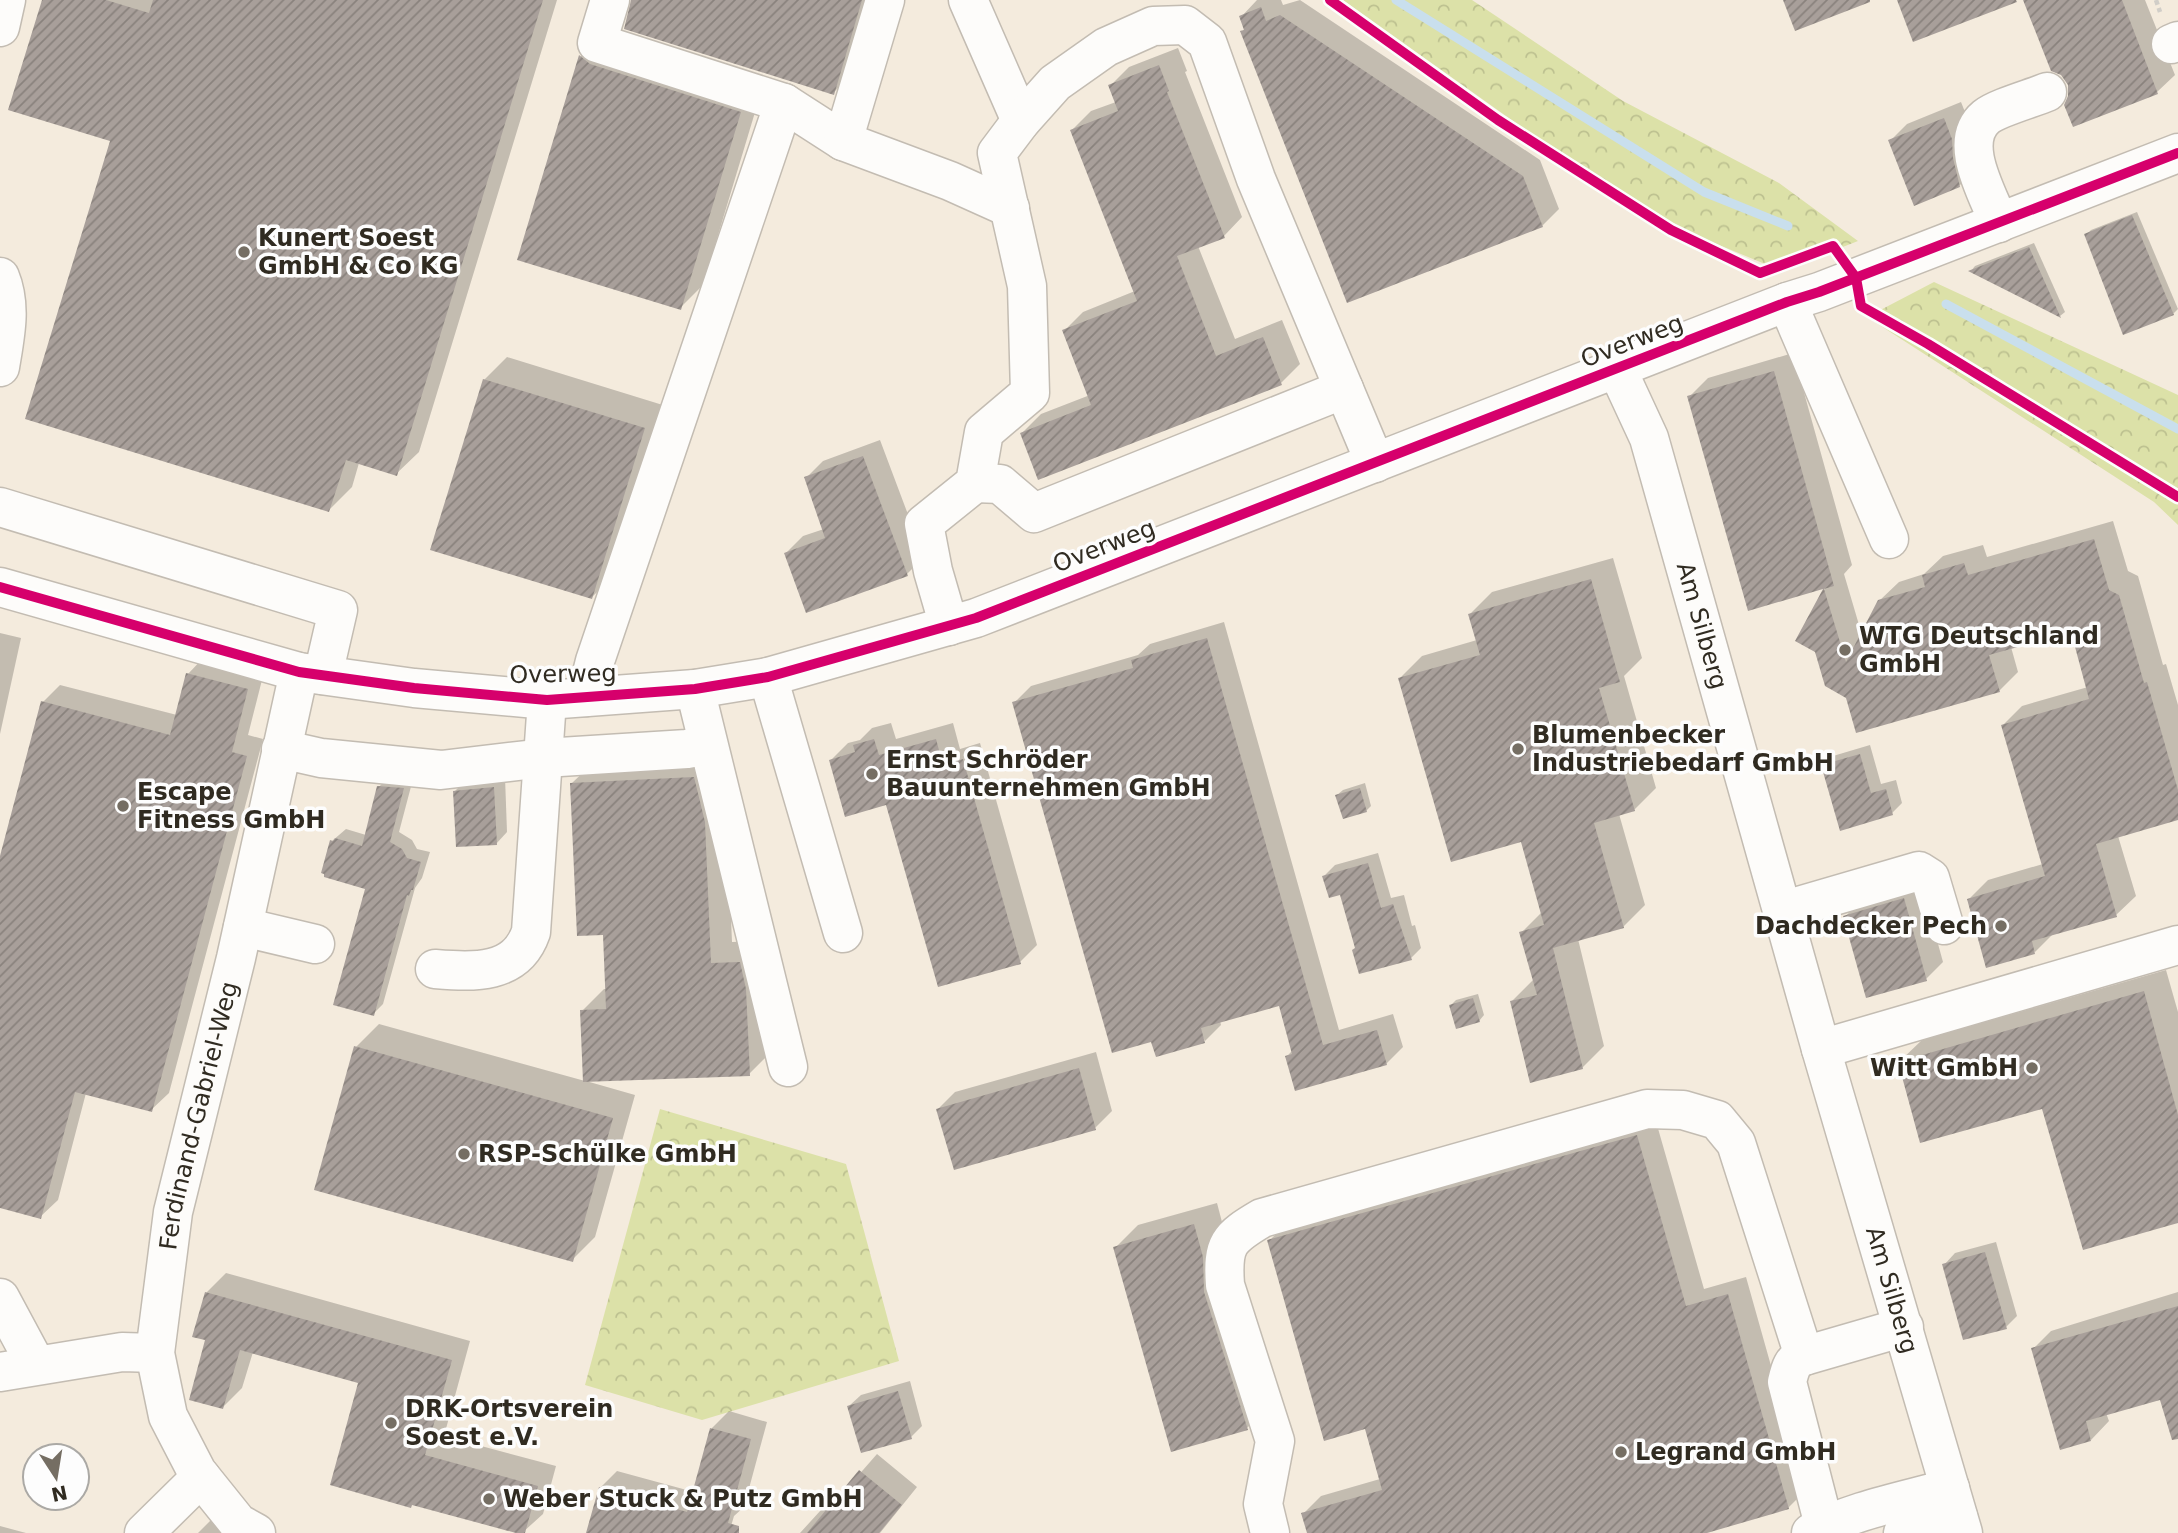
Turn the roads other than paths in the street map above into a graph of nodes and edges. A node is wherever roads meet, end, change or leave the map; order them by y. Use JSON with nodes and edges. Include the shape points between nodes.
{"nodes":[{"id":1,"x":6,"y":0,"type":"edge"},
{"id":2,"x":610,"y":0,"type":"edge"},
{"id":3,"x":885,"y":0,"type":"edge"},
{"id":4,"x":968,"y":0,"type":"edge"},
{"id":5,"x":0,"y":27,"type":"edge"},
{"id":6,"x":2047,"y":93,"type":"dead end"},
{"id":7,"x":784,"y":103,"type":"junction"},
{"id":8,"x":1021,"y":121,"type":"junction"},
{"id":9,"x":843,"y":141,"type":"junction"},
{"id":10,"x":2178,"y":153,"type":"edge"},
{"id":11,"x":1010,"y":208,"type":"junction"},
{"id":12,"x":1999,"y":223,"type":"junction"},
{"id":13,"x":0,"y":277,"type":"edge"},
{"id":14,"x":1787,"y":302,"type":"junction"},
{"id":15,"x":0,"y":367,"type":"edge"},
{"id":16,"x":1617,"y":369,"type":"junction"},
{"id":17,"x":1344,"y":389,"type":"junction"},
{"id":18,"x":1375,"y":463,"type":"junction"},
{"id":19,"x":975,"y":483,"type":"junction"},
{"id":20,"x":0,"y":507,"type":"edge"},
{"id":21,"x":1889,"y":539,"type":"dead end"},
{"id":22,"x":0,"y":587,"type":"edge"},
{"id":23,"x":949,"y":626,"type":"junction"},
{"id":24,"x":311,"y":673,"type":"junction"},
{"id":25,"x":768,"y":677,"type":"junction"},
{"id":26,"x":695,"y":689,"type":"junction"},
{"id":27,"x":586,"y":697,"type":"junction"},
{"id":28,"x":547,"y":700,"type":"junction"},
{"id":29,"x":708,"y":745,"type":"junction"},
{"id":30,"x":281,"y":749,"type":"junction"},
{"id":31,"x":544,"y":758,"type":"junction"},
{"id":32,"x":1782,"y":911,"type":"junction"},
{"id":33,"x":1944,"y":925,"type":"dead end"},
{"id":34,"x":243,"y":927,"type":"junction"},
{"id":35,"x":843,"y":933,"type":"dead end"},
{"id":36,"x":315,"y":944,"type":"dead end"},
{"id":37,"x":2178,"y":945,"type":"edge"},
{"id":38,"x":435,"y":969,"type":"dead end"},
{"id":39,"x":1821,"y":1049,"type":"junction"},
{"id":40,"x":788,"y":1067,"type":"dead end"},
{"id":41,"x":0,"y":1298,"type":"edge"},
{"id":42,"x":1904,"y":1327,"type":"junction"},
{"id":43,"x":155,"y":1353,"type":"junction"},
{"id":44,"x":1804,"y":1356,"type":"junction"},
{"id":45,"x":18,"y":1368,"type":"edge"},
{"id":46,"x":201,"y":1477,"type":"junction"},
{"id":47,"x":1957,"y":1513,"type":"edge"},
{"id":48,"x":1820,"y":1531,"type":"edge"},
{"id":49,"x":144,"y":1533,"type":"edge"},
{"id":50,"x":256,"y":1533,"type":"edge"},
{"id":51,"x":1270,"y":1533,"type":"edge"},
{"id":52,"x":1903,"y":1533,"type":"edge"}],
"edges":[{"from":1,"to":5,"type":"street"},
{"from":2,"to":7,"type":"street","via":[[597,43]]},
{"from":3,"to":9,"type":"street"},
{"from":4,"to":8,"type":"street"},
{"from":6,"to":12,"type":"street","via":[[1987,116],[1974,131],[1974,163]]},
{"from":7,"to":9,"type":"street"},
{"from":7,"to":27,"type":"street"},
{"from":8,"to":11,"type":"street","via":[[997,153]]},
{"from":8,"to":17,"type":"street","via":[[1055,83],[1106,47],[1153,26],[1185,25],[1207,42],[1256,179]]},
{"from":9,"to":11,"type":"street"},
{"from":10,"to":12,"type":"street","name":"Overweg"},
{"from":11,"to":19,"type":"street","via":[[1027,286],[1030,393],[984,432]]},
{"from":12,"to":14,"type":"street","name":"Overweg"},
{"from":13,"to":15,"type":"street","via":[[8,309]]},
{"from":14,"to":16,"type":"street","name":"Overweg"},
{"from":14,"to":21,"type":"street"},
{"from":16,"to":18,"type":"street","name":"Overweg"},
{"from":16,"to":32,"type":"street","name":"Am Silberg","via":[[1649,438]]},
{"from":17,"to":18,"type":"street"},
{"from":17,"to":19,"type":"street","via":[[1034,513],[1000,484]]},
{"from":18,"to":23,"type":"street","name":"Overweg"},
{"from":19,"to":23,"type":"street","via":[[923,524]]},
{"from":20,"to":24,"type":"street","name":"Ferdinand-Gabriel-Weg","via":[[338,610]]},
{"from":22,"to":24,"type":"street","name":"Overweg"},
{"from":23,"to":25,"type":"street","name":"Overweg"},
{"from":24,"to":28,"type":"street","name":"Overweg"},
{"from":24,"to":30,"type":"street","name":"Ferdinand-Gabriel-Weg"},
{"from":25,"to":26,"type":"street","name":"Overweg"},
{"from":25,"to":35,"type":"street"},
{"from":26,"to":27,"type":"street","name":"Overweg"},
{"from":26,"to":29,"type":"street"},
{"from":27,"to":28,"type":"street","name":"Overweg"},
{"from":28,"to":31,"type":"street"},
{"from":29,"to":31,"type":"street"},
{"from":29,"to":40,"type":"street"},
{"from":30,"to":31,"type":"street","via":[[321,758],[441,770]]},
{"from":30,"to":34,"type":"street","name":"Ferdinand-Gabriel-Weg"},
{"from":31,"to":38,"type":"street","via":[[531,932],[526,947],[512,960],[491,969]]},
{"from":32,"to":33,"type":"street","via":[[1919,871],[1930,878]]},
{"from":32,"to":39,"type":"street","name":"Am Silberg"},
{"from":34,"to":36,"type":"street"},
{"from":34,"to":43,"type":"street","name":"Ferdinand-Gabriel-Weg","via":[[173,1212]]},
{"from":37,"to":39,"type":"street"},
{"from":39,"to":42,"type":"street","name":"Am Silberg"},
{"from":41,"to":45,"type":"street"},
{"from":42,"to":44,"type":"street"},
{"from":42,"to":47,"type":"street","name":"Am Silberg"},
{"from":43,"to":45,"type":"street","via":[[122,1352]]},
{"from":43,"to":46,"type":"street","name":"Ferdinand-Gabriel-Weg","via":[[168,1416]]},
{"from":44,"to":48,"type":"street","via":[[1790,1367],[1787,1382]]},
{"from":44,"to":51,"type":"street","via":[[1736,1143],[1717,1120],[1684,1110],[1647,1108],[1262,1218],[1235,1233],[1223,1258],[1225,1284],[1275,1441],[1263,1504]]},
{"from":46,"to":49,"type":"street"},
{"from":46,"to":50,"type":"street","name":"Ferdinand-Gabriel-Weg","via":[[238,1522]]},
{"from":47,"to":48,"type":"street"},
{"from":47,"to":52,"type":"street"}]}
